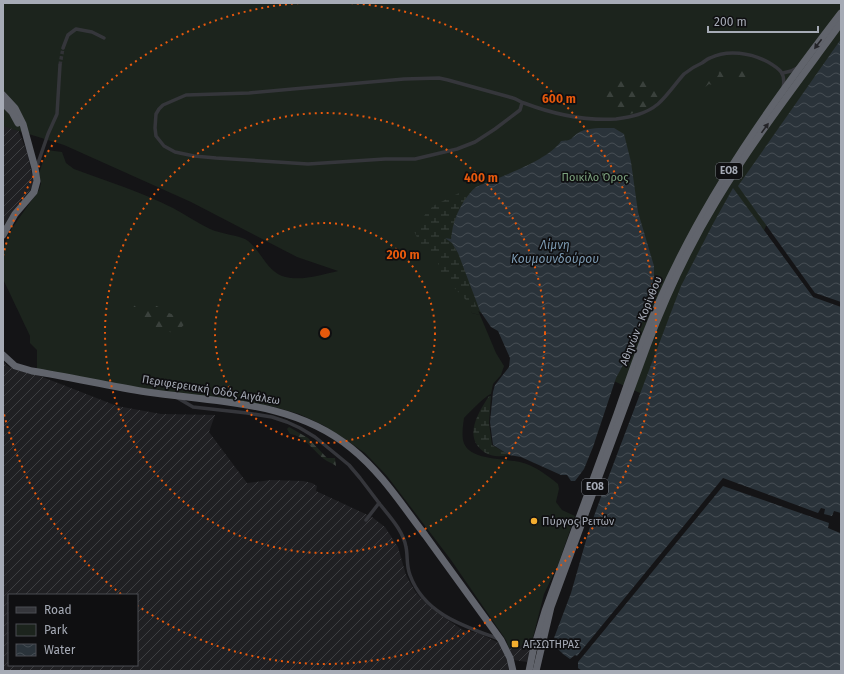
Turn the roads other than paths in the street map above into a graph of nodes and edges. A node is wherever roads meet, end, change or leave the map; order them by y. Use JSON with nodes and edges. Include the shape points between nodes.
{"nodes":[{"id":1,"x":841,"y":13,"type":"edge"},
{"id":2,"x":841,"y":23,"type":"edge"},
{"id":3,"x":104,"y":38,"type":"dead end"},
{"id":4,"x":63,"y":48,"type":"tunnel mouth"},
{"id":5,"x":805,"y":61,"type":"junction"},
{"id":6,"x":60,"y":65,"type":"tunnel mouth"},
{"id":7,"x":783,"y":73,"type":"junction"},
{"id":8,"x":3,"y":95,"type":"edge"},
{"id":9,"x":780,"y":96,"type":"junction"},
{"id":10,"x":3,"y":103,"type":"edge"},
{"id":11,"x":522,"y":103,"type":"junction"},
{"id":12,"x":27,"y":139,"type":"junction"},
{"id":13,"x":35,"y":168,"type":"junction"},
{"id":14,"x":3,"y":235,"type":"edge"},
{"id":15,"x":3,"y":355,"type":"edge"},
{"id":16,"x":174,"y":396,"type":"junction"},
{"id":17,"x":379,"y":503,"type":"junction"},
{"id":18,"x":366,"y":520,"type":"dead end"},
{"id":19,"x":501,"y":640,"type":"junction"},
{"id":20,"x":513,"y":671,"type":"edge"},
{"id":21,"x":529,"y":671,"type":"edge"},
{"id":22,"x":536,"y":671,"type":"edge"}],
"edges":[{"from":1,"to":5,"type":"highway","name":"Αθηνών - Κορίνθου","number":"ΕΟ8","one_way":true},
{"from":22,"to":2,"type":"highway","name":"Αθηνών - Κορίνθου","number":"ΕΟ8","one_way":true,"via":[[552,607],[647,346],[680,269],[704,222],[736,170]]},
{"from":3,"to":4,"type":"street","via":[[92,32],[76,29],[68,35]]},
{"from":5,"to":7,"type":"street","via":[[791,72]]},
{"from":5,"to":9,"type":"highway","name":"Αθηνών - Κορίνθου","number":"ΕΟ8"},
{"from":6,"to":13,"type":"street","via":[[57,114]]},
{"from":7,"to":9,"type":"street","via":[[784,82]]},
{"from":7,"to":11,"type":"street","via":[[759,57],[736,53],[720,54],[692,67],[658,104],[641,114],[603,119],[570,117]]},
{"from":8,"to":12,"type":"highway","via":[[18,112]]},
{"from":9,"to":21,"type":"highway","name":"Αθηνών - Κορίνθου","number":"ΕΟ8","via":[[711,200],[666,285],[545,611]]},
{"from":10,"to":12,"type":"highway","via":[[16,118]]},
{"from":11,"to":11,"type":"street","via":[[520,110],[475,142],[414,159],[308,164],[194,156],[164,146],[156,136],[155,128],[159,108],[186,95],[248,93],[404,79],[439,78],[506,96]]},
{"from":12,"to":13,"type":"highway"},
{"from":13,"to":14,"type":"highway","via":[[37,181],[34,192]]},
{"from":15,"to":16,"type":"highway","name":"Περιφερειακή Οδός Αιγάλεω","via":[[15,366],[32,371]]},
{"from":16,"to":17,"type":"street","via":[[193,407],[272,417],[300,428],[349,465]]},
{"from":16,"to":19,"type":"highway","name":"Περιφερειακή Οδός Αιγάλεω","via":[[281,412],[317,426],[350,447],[376,472],[397,498]]},
{"from":17,"to":18,"type":"street"},
{"from":17,"to":19,"type":"street","via":[[399,529],[407,549],[410,576],[424,598],[455,622]]},
{"from":19,"to":20,"type":"highway","name":"Περιφερειακή Οδός Αιγάλεω"}]}
